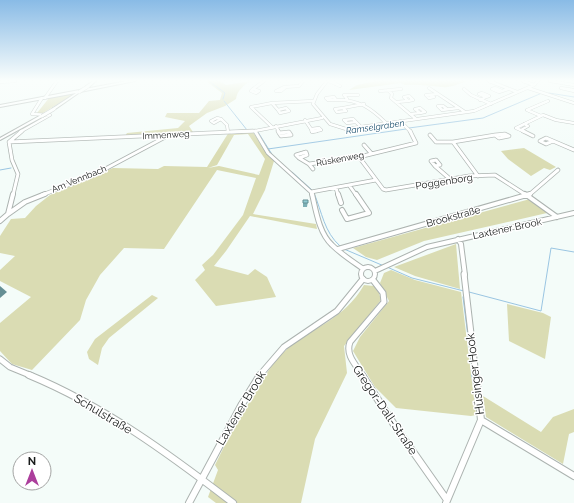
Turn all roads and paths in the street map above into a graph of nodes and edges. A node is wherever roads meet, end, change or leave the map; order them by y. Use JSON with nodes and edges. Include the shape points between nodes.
{"nodes":[{"id":1,"x":39,"y":104,"type":"edge"},
{"id":2,"x":61,"y":104,"type":"edge"},
{"id":3,"x":264,"y":104,"type":"edge"},
{"id":4,"x":273,"y":104,"type":"edge"},
{"id":5,"x":313,"y":104,"type":"edge"},
{"id":6,"x":362,"y":104,"type":"edge"},
{"id":7,"x":365,"y":104,"type":"edge"},
{"id":8,"x":399,"y":104,"type":"edge"},
{"id":9,"x":453,"y":104,"type":"edge"},
{"id":10,"x":489,"y":104,"type":"edge"},
{"id":11,"x":539,"y":104,"type":"edge"},
{"id":12,"x":343,"y":108,"type":"dead end"},
{"id":13,"x":458,"y":108,"type":"junction"},
{"id":14,"x":447,"y":109,"type":"dead end"},
{"id":15,"x":278,"y":110,"type":"dead end"},
{"id":16,"x":465,"y":112,"type":"junction"},
{"id":17,"x":420,"y":113,"type":"dead end"},
{"id":18,"x":410,"y":114,"type":"junction"},
{"id":19,"x":541,"y":116,"type":"junction"},
{"id":20,"x":322,"y":118,"type":"junction"},
{"id":21,"x":222,"y":119,"type":"dead end"},
{"id":22,"x":416,"y":119,"type":"junction"},
{"id":23,"x":305,"y":120,"type":"junction"},
{"id":24,"x":356,"y":122,"type":"dead end"},
{"id":25,"x":400,"y":122,"type":"junction"},
{"id":26,"x":386,"y":123,"type":"junction"},
{"id":27,"x":574,"y":123,"type":"edge"},
{"id":28,"x":524,"y":124,"type":"junction"},
{"id":29,"x":276,"y":126,"type":"junction"},
{"id":30,"x":272,"y":127,"type":"junction"},
{"id":31,"x":361,"y":127,"type":"junction"},
{"id":32,"x":310,"y":129,"type":"dead end"},
{"id":33,"x":521,"y":130,"type":"junction"},
{"id":34,"x":255,"y":131,"type":"junction"},
{"id":35,"x":228,"y":132,"type":"junction"},
{"id":36,"x":280,"y":133,"type":"dead end"},
{"id":37,"x":172,"y":134,"type":"junction"},
{"id":38,"x":430,"y":135,"type":"dead end"},
{"id":39,"x":495,"y":135,"type":"dead end"},
{"id":40,"x":533,"y":136,"type":"dead end"},
{"id":41,"x":0,"y":139,"type":"edge"},
{"id":42,"x":553,"y":141,"type":"dead end"},
{"id":43,"x":9,"y":142,"type":"junction"},
{"id":44,"x":453,"y":142,"type":"junction"},
{"id":45,"x":364,"y":145,"type":"dead end"},
{"id":46,"x":574,"y":150,"type":"edge"},
{"id":47,"x":371,"y":153,"type":"junction"},
{"id":48,"x":359,"y":157,"type":"junction"},
{"id":49,"x":298,"y":158,"type":"dead end"},
{"id":50,"x":309,"y":164,"type":"junction"},
{"id":51,"x":435,"y":166,"type":"dead end"},
{"id":52,"x":313,"y":169,"type":"dead end"},
{"id":53,"x":558,"y":170,"type":"dead end"},
{"id":54,"x":478,"y":176,"type":"junction"},
{"id":55,"x":450,"y":179,"type":"junction"},
{"id":56,"x":376,"y":180,"type":"junction"},
{"id":57,"x":349,"y":185,"type":"junction"},
{"id":58,"x":336,"y":188,"type":"junction"},
{"id":59,"x":312,"y":191,"type":"junction"},
{"id":60,"x":528,"y":196,"type":"junction"},
{"id":61,"x":341,"y":203,"type":"dead end"},
{"id":62,"x":342,"y":210,"type":"dead end"},
{"id":63,"x":574,"y":213,"type":"edge"},
{"id":64,"x":8,"y":214,"type":"junction"},
{"id":65,"x":557,"y":217,"type":"junction"},
{"id":66,"x":0,"y":221,"type":"edge"},
{"id":67,"x":458,"y":239,"type":"junction"},
{"id":68,"x":339,"y":249,"type":"junction"},
{"id":69,"x":362,"y":268,"type":"junction"},
{"id":70,"x":375,"y":271,"type":"junction"},
{"id":71,"x":363,"y":279,"type":"junction"},
{"id":72,"x":373,"y":280,"type":"junction"},
{"id":73,"x":0,"y":359,"type":"edge"},
{"id":74,"x":481,"y":420,"type":"junction"},
{"id":75,"x":574,"y":476,"type":"edge"},
{"id":76,"x":201,"y":479,"type":"junction"},
{"id":77,"x":447,"y":501,"type":"edge"},
{"id":78,"x":189,"y":503,"type":"edge"},
{"id":79,"x":233,"y":503,"type":"edge"}],
"edges":[{"from":1,"to":43,"type":"street","via":[[32,114],[50,115],[17,134]]},
{"from":2,"to":41,"type":"main road","bridge":true},
{"from":3,"to":30,"type":"street","via":[[251,107]]},
{"from":4,"to":15,"type":"street"},
{"from":5,"to":20,"type":"street"},
{"from":6,"to":12,"type":"street"},
{"from":7,"to":26,"type":"street"},
{"from":8,"to":18,"type":"street"},
{"from":9,"to":13,"type":"street"},
{"from":10,"to":16,"type":"street"},
{"from":11,"to":19,"type":"street","via":[[527,110]]},
{"from":13,"to":14,"type":"street"},
{"from":13,"to":16,"type":"street"},
{"from":16,"to":22,"type":"street"},
{"from":17,"to":18,"type":"street"},
{"from":18,"to":22,"type":"street"},
{"from":19,"to":27,"type":"street"},
{"from":19,"to":28,"type":"street"},
{"from":20,"to":23,"type":"street","name":"Immenweg"},
{"from":20,"to":31,"type":"street","via":[[335,127]]},
{"from":21,"to":35,"type":"street","via":[[228,126]]},
{"from":22,"to":25,"type":"street"},
{"from":23,"to":29,"type":"street","name":"Immenweg"},
{"from":23,"to":32,"type":"street"},
{"from":24,"to":31,"type":"street"},
{"from":25,"to":26,"type":"street"},
{"from":25,"to":47,"type":"street","name":"Rüskenweg","via":[[416,143]]},
{"from":26,"to":31,"type":"street"},
{"from":28,"to":33,"type":"street","via":[[528,126]]},
{"from":28,"to":33,"type":"street","via":[[516,128]]},
{"from":29,"to":30,"type":"street","name":"Immenweg"},
{"from":29,"to":36,"type":"street"},
{"from":30,"to":34,"type":"street","name":"Immenweg"},
{"from":33,"to":40,"type":"street"},
{"from":34,"to":35,"type":"street","name":"Immenweg"},
{"from":34,"to":59,"type":"street","via":[[268,153]]},
{"from":35,"to":37,"type":"street","name":"Immenweg"},
{"from":37,"to":43,"type":"street","name":"Immenweg"},
{"from":37,"to":64,"type":"street","name":"Am Vennbach","via":[[94,175],[25,202]]},
{"from":38,"to":44,"type":"street","via":[[436,142]]},
{"from":39,"to":44,"type":"street"},
{"from":42,"to":46,"type":"street"},
{"from":43,"to":64,"type":"street","via":[[18,174]]},
{"from":44,"to":54,"type":"street"},
{"from":45,"to":47,"type":"street","name":"Rüskenweg"},
{"from":47,"to":48,"type":"street","name":"Rüskenweg"},
{"from":48,"to":50,"type":"street","name":"Rüskenweg"},
{"from":48,"to":56,"type":"street","name":"Poggenborg"},
{"from":49,"to":50,"type":"street","name":"Rüskenweg"},
{"from":50,"to":52,"type":"street","name":"Rüskenweg"},
{"from":51,"to":55,"type":"street"},
{"from":53,"to":60,"type":"street","name":"Brookstraße"},
{"from":54,"to":55,"type":"street","name":"Poggenborg"},
{"from":54,"to":60,"type":"street","name":"Poggenborg","via":[[498,176]]},
{"from":55,"to":56,"type":"street","name":"Poggenborg","via":[[390,190],[383,188]]},
{"from":56,"to":57,"type":"street"},
{"from":57,"to":58,"type":"street"},
{"from":57,"to":62,"type":"street","via":[[364,206],[361,212],[364,215],[347,219]]},
{"from":58,"to":59,"type":"street"},
{"from":58,"to":61,"type":"street"},
{"from":59,"to":68,"type":"street","via":[[325,236]]},
{"from":60,"to":65,"type":"street","name":"Poggenborg"},
{"from":60,"to":68,"type":"street","name":"Brookstraße"},
{"from":63,"to":65,"type":"street","name":"Laxtener Brook"},
{"from":64,"to":66,"type":"street"},
{"from":65,"to":67,"type":"street","name":"Laxtener Brook"},
{"from":67,"to":70,"type":"street","name":"Laxtener Brook","via":[[426,247]]},
{"from":67,"to":74,"type":"street","name":"Hüsinger Hook","via":[[461,244]]},
{"from":68,"to":69,"type":"street"},
{"from":69,"to":70,"type":"street","via":[[371,268]]},
{"from":69,"to":71,"type":"street","via":[[359,273]]},
{"from":70,"to":72,"type":"street","via":[[376,276]]},
{"from":71,"to":72,"type":"street"},
{"from":71,"to":76,"type":"street","name":"Laxtener Brook","via":[[343,305],[328,318],[293,339],[268,364],[245,398]]},
{"from":72,"to":77,"type":"street","name":"Gregor-Dall-Straße","via":[[383,292],[384,302],[350,342],[348,353]]},
{"from":73,"to":76,"type":"street","name":"Schulstraße","via":[[10,367],[89,403]]},
{"from":74,"to":75,"type":"street"},
{"from":74,"to":77,"type":"street","name":"Hüsinger Hook"},
{"from":76,"to":78,"type":"street","name":"Laxtener Brook"},
{"from":76,"to":79,"type":"street"}]}
